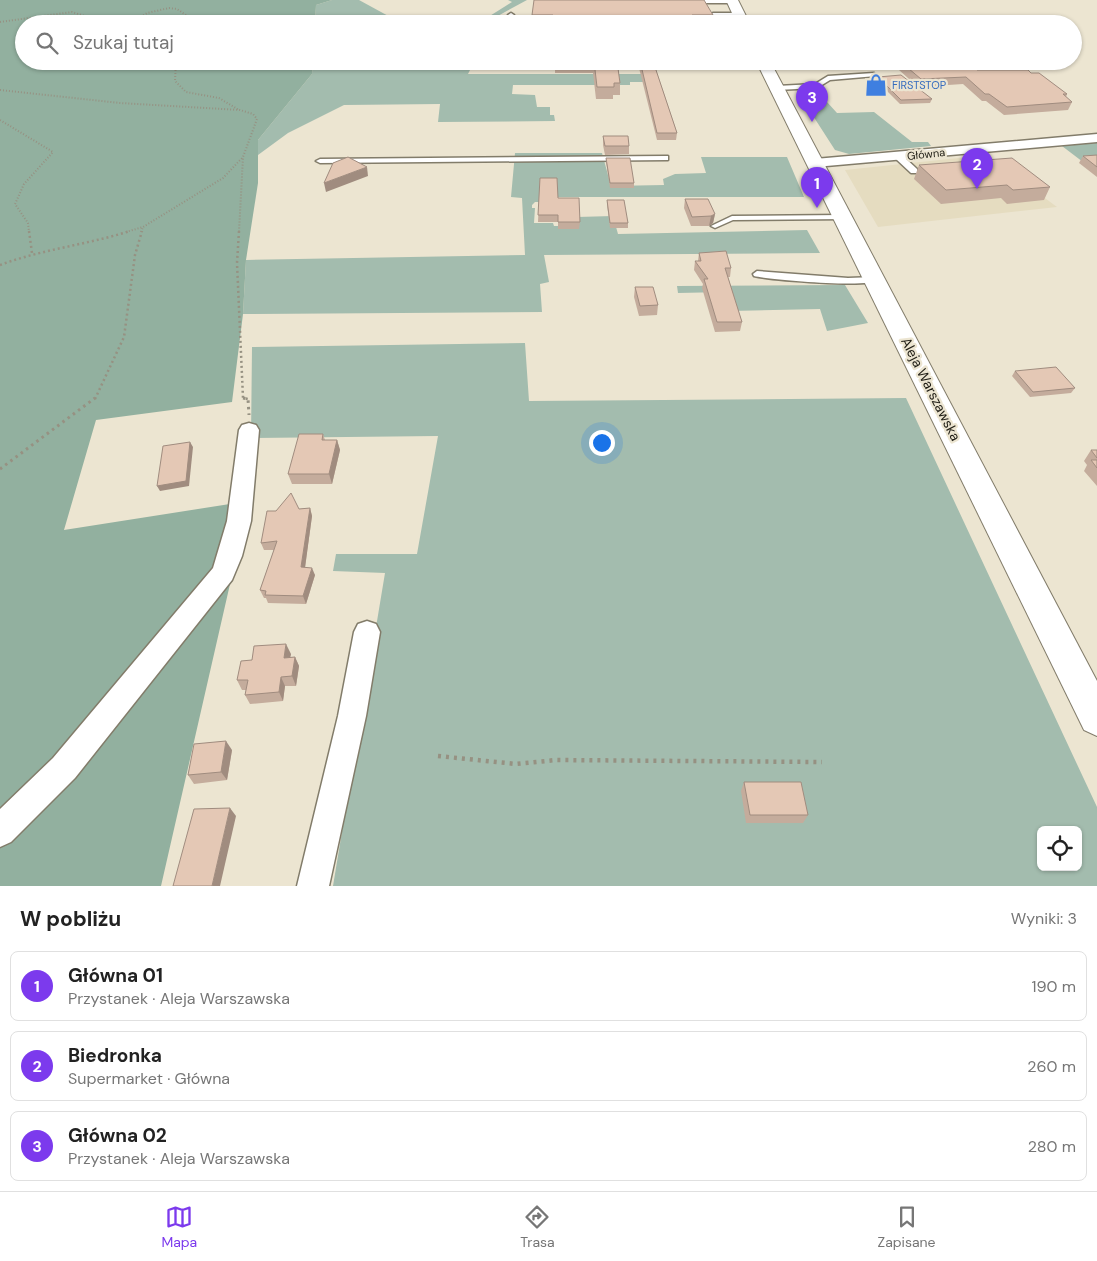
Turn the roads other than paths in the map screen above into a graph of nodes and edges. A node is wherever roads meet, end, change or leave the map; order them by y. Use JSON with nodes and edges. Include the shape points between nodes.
{"nodes":[{"id":1,"x":733,"y":0,"type":"edge"},
{"id":2,"x":679,"y":2,"type":"edge"},
{"id":3,"x":740,"y":15,"type":"edge"},
{"id":4,"x":768,"y":70,"type":"edge"},
{"id":5,"x":874,"y":75,"type":"dead end"},
{"id":6,"x":777,"y":88,"type":"junction"},
{"id":7,"x":1097,"y":138,"type":"edge"},
{"id":8,"x":899,"y":157,"type":"junction"},
{"id":9,"x":665,"y":158,"type":"dead end"},
{"id":10,"x":320,"y":161,"type":"dead end"},
{"id":11,"x":815,"y":163,"type":"junction"},
{"id":12,"x":914,"y":171,"type":"dead end"},
{"id":13,"x":843,"y":217,"type":"junction"},
{"id":14,"x":715,"y":226,"type":"edge"},
{"id":15,"x":757,"y":274,"type":"dead end"},
{"id":16,"x":875,"y":280,"type":"junction"},
{"id":17,"x":249,"y":430,"type":"road end"},
{"id":18,"x":367,"y":632,"type":"dead end"},
{"id":19,"x":1097,"y":718,"type":"edge"},
{"id":20,"x":0,"y":831,"type":"edge"},
{"id":21,"x":313,"y":886,"type":"edge"}],
"edges":[{"from":1,"to":2,"type":"lane"},
{"from":1,"to":3,"type":"street"},
{"from":4,"to":6,"type":"street","name":"Aleja Warszawska"},
{"from":5,"to":6,"type":"lane","via":[[828,78],[817,86]]},
{"from":6,"to":11,"type":"street","name":"Aleja Warszawska"},
{"from":7,"to":8,"type":"street","name":"Główna"},
{"from":8,"to":11,"type":"street","name":"Główna"},
{"from":8,"to":12,"type":"lane"},
{"from":9,"to":10,"type":"lane"},
{"from":11,"to":13,"type":"street","name":"Aleja Warszawska"},
{"from":13,"to":14,"type":"lane","via":[[732,218]]},
{"from":13,"to":16,"type":"street","name":"Aleja Warszawska"},
{"from":15,"to":16,"type":"lane"},
{"from":16,"to":19,"type":"street","name":"Aleja Warszawska"},
{"from":17,"to":20,"type":"street","via":[[242,514],[234,547],[223,573],[64,768]]},
{"from":18,"to":21,"type":"street","via":[[352,716]]}]}
